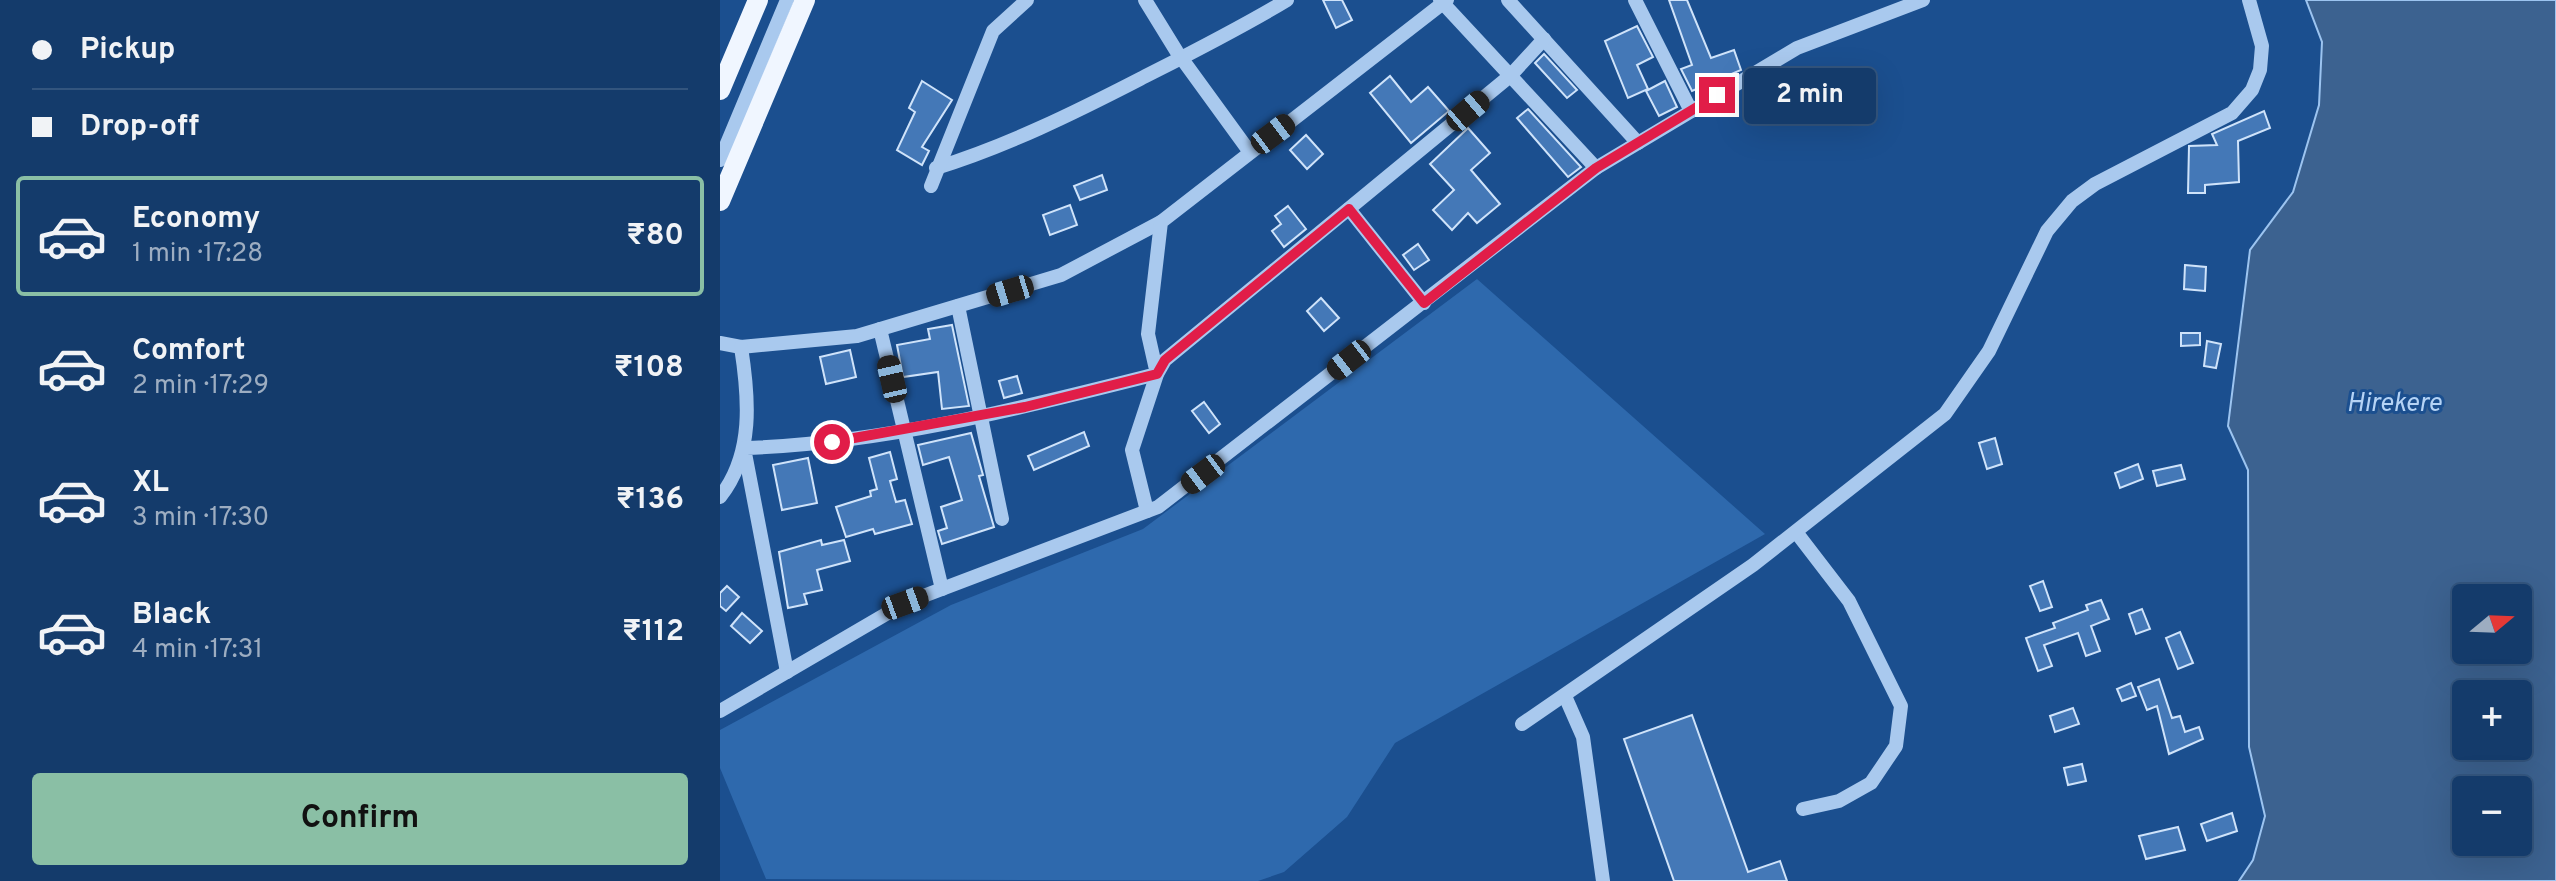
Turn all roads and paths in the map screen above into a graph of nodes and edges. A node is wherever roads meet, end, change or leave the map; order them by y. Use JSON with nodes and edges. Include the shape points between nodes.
{"nodes":[{"id":1,"x":758,"y":0,"type":"edge"},
{"id":2,"x":779,"y":0,"type":"edge"},
{"id":3,"x":787,"y":0,"type":"edge"},
{"id":4,"x":805,"y":0,"type":"edge"},
{"id":5,"x":1027,"y":0,"type":"edge"},
{"id":6,"x":1145,"y":0,"type":"edge"},
{"id":7,"x":1287,"y":0,"type":"edge"},
{"id":8,"x":1508,"y":0,"type":"edge"},
{"id":9,"x":1635,"y":0,"type":"edge"},
{"id":10,"x":1923,"y":0,"type":"edge"},
{"id":11,"x":2249,"y":0,"type":"edge"},
{"id":12,"x":1443,"y":1,"type":"edge"},
{"id":13,"x":1544,"y":39,"type":"junction"},
{"id":14,"x":1181,"y":58,"type":"junction"},
{"id":15,"x":1510,"y":76,"type":"junction"},
{"id":16,"x":720,"y":90,"type":"edge"},
{"id":17,"x":1691,"y":111,"type":"junction"},
{"id":18,"x":720,"y":137,"type":"edge"},
{"id":19,"x":1638,"y":143,"type":"junction"},
{"id":20,"x":1249,"y":151,"type":"junction"},
{"id":21,"x":720,"y":160,"type":"edge"},
{"id":22,"x":936,"y":168,"type":"junction"},
{"id":23,"x":1596,"y":168,"type":"junction"},
{"id":24,"x":931,"y":186,"type":"dead end"},
{"id":25,"x":720,"y":201,"type":"edge"},
{"id":26,"x":1349,"y":209,"type":"junction"},
{"id":27,"x":1161,"y":222,"type":"junction"},
{"id":28,"x":1424,"y":303,"type":"junction"},
{"id":29,"x":958,"y":306,"type":"junction"},
{"id":30,"x":880,"y":329,"type":"junction"},
{"id":31,"x":720,"y":343,"type":"edge"},
{"id":32,"x":741,"y":347,"type":"junction"},
{"id":33,"x":1157,"y":374,"type":"junction"},
{"id":34,"x":981,"y":415,"type":"junction"},
{"id":35,"x":904,"y":429,"type":"junction"},
{"id":36,"x":744,"y":448,"type":"junction"},
{"id":37,"x":720,"y":497,"type":"edge"},
{"id":38,"x":1147,"y":511,"type":"junction"},
{"id":39,"x":1002,"y":519,"type":"dead end"},
{"id":40,"x":1796,"y":532,"type":"junction"},
{"id":41,"x":942,"y":589,"type":"junction"},
{"id":42,"x":787,"y":672,"type":"junction"},
{"id":43,"x":1565,"y":696,"type":"junction"},
{"id":44,"x":720,"y":711,"type":"edge"},
{"id":45,"x":1522,"y":724,"type":"dead end"},
{"id":46,"x":1803,"y":809,"type":"dead end"},
{"id":47,"x":1603,"y":881,"type":"edge"}],
"edges":[{"from":1,"to":16,"type":"main road"},
{"from":2,"to":18,"type":"street"},
{"from":3,"to":21,"type":"street"},
{"from":4,"to":25,"type":"main road"},
{"from":5,"to":22,"type":"street","via":[[993,31]]},
{"from":6,"to":14,"type":"street"},
{"from":7,"to":14,"type":"street"},
{"from":8,"to":13,"type":"street"},
{"from":9,"to":17,"type":"street"},
{"from":10,"to":17,"type":"street","via":[[1797,48]]},
{"from":11,"to":40,"type":"street","via":[[2262,46],[2260,70],[2232,113],[2072,201],[2047,231],[1989,351],[1945,414]]},
{"from":12,"to":15,"type":"street"},
{"from":12,"to":20,"type":"street"},
{"from":13,"to":15,"type":"street"},
{"from":13,"to":19,"type":"street"},
{"from":14,"to":20,"type":"street"},
{"from":14,"to":22,"type":"street","via":[[1067,116]]},
{"from":15,"to":23,"type":"street"},
{"from":15,"to":26,"type":"street"},
{"from":17,"to":19,"type":"street"},
{"from":19,"to":23,"type":"street"},
{"from":20,"to":27,"type":"street"},
{"from":22,"to":24,"type":"street"},
{"from":23,"to":28,"type":"street"},
{"from":26,"to":28,"type":"street"},
{"from":26,"to":33,"type":"street","via":[[1165,360]]},
{"from":27,"to":29,"type":"street","via":[[1061,275]]},
{"from":27,"to":33,"type":"street","via":[[1148,334]]},
{"from":28,"to":38,"type":"street"},
{"from":29,"to":30,"type":"street"},
{"from":29,"to":34,"type":"street"},
{"from":30,"to":32,"type":"street"},
{"from":30,"to":35,"type":"street"},
{"from":31,"to":32,"type":"street"},
{"from":32,"to":36,"type":"street","via":[[749,395]]},
{"from":33,"to":34,"type":"street"},
{"from":33,"to":38,"type":"street","via":[[1132,450]]},
{"from":34,"to":35,"type":"street"},
{"from":34,"to":39,"type":"street"},
{"from":35,"to":36,"type":"street","via":[[808,446]]},
{"from":35,"to":41,"type":"street"},
{"from":36,"to":37,"type":"street"},
{"from":36,"to":42,"type":"street"},
{"from":38,"to":41,"type":"street"},
{"from":40,"to":43,"type":"street"},
{"from":40,"to":46,"type":"street","via":[[1849,601],[1901,706],[1896,746],[1871,783],[1839,801]]},
{"from":41,"to":42,"type":"street","via":[[905,603]]},
{"from":42,"to":44,"type":"street"},
{"from":43,"to":45,"type":"street"},
{"from":43,"to":47,"type":"street","via":[[1583,737]]}]}
